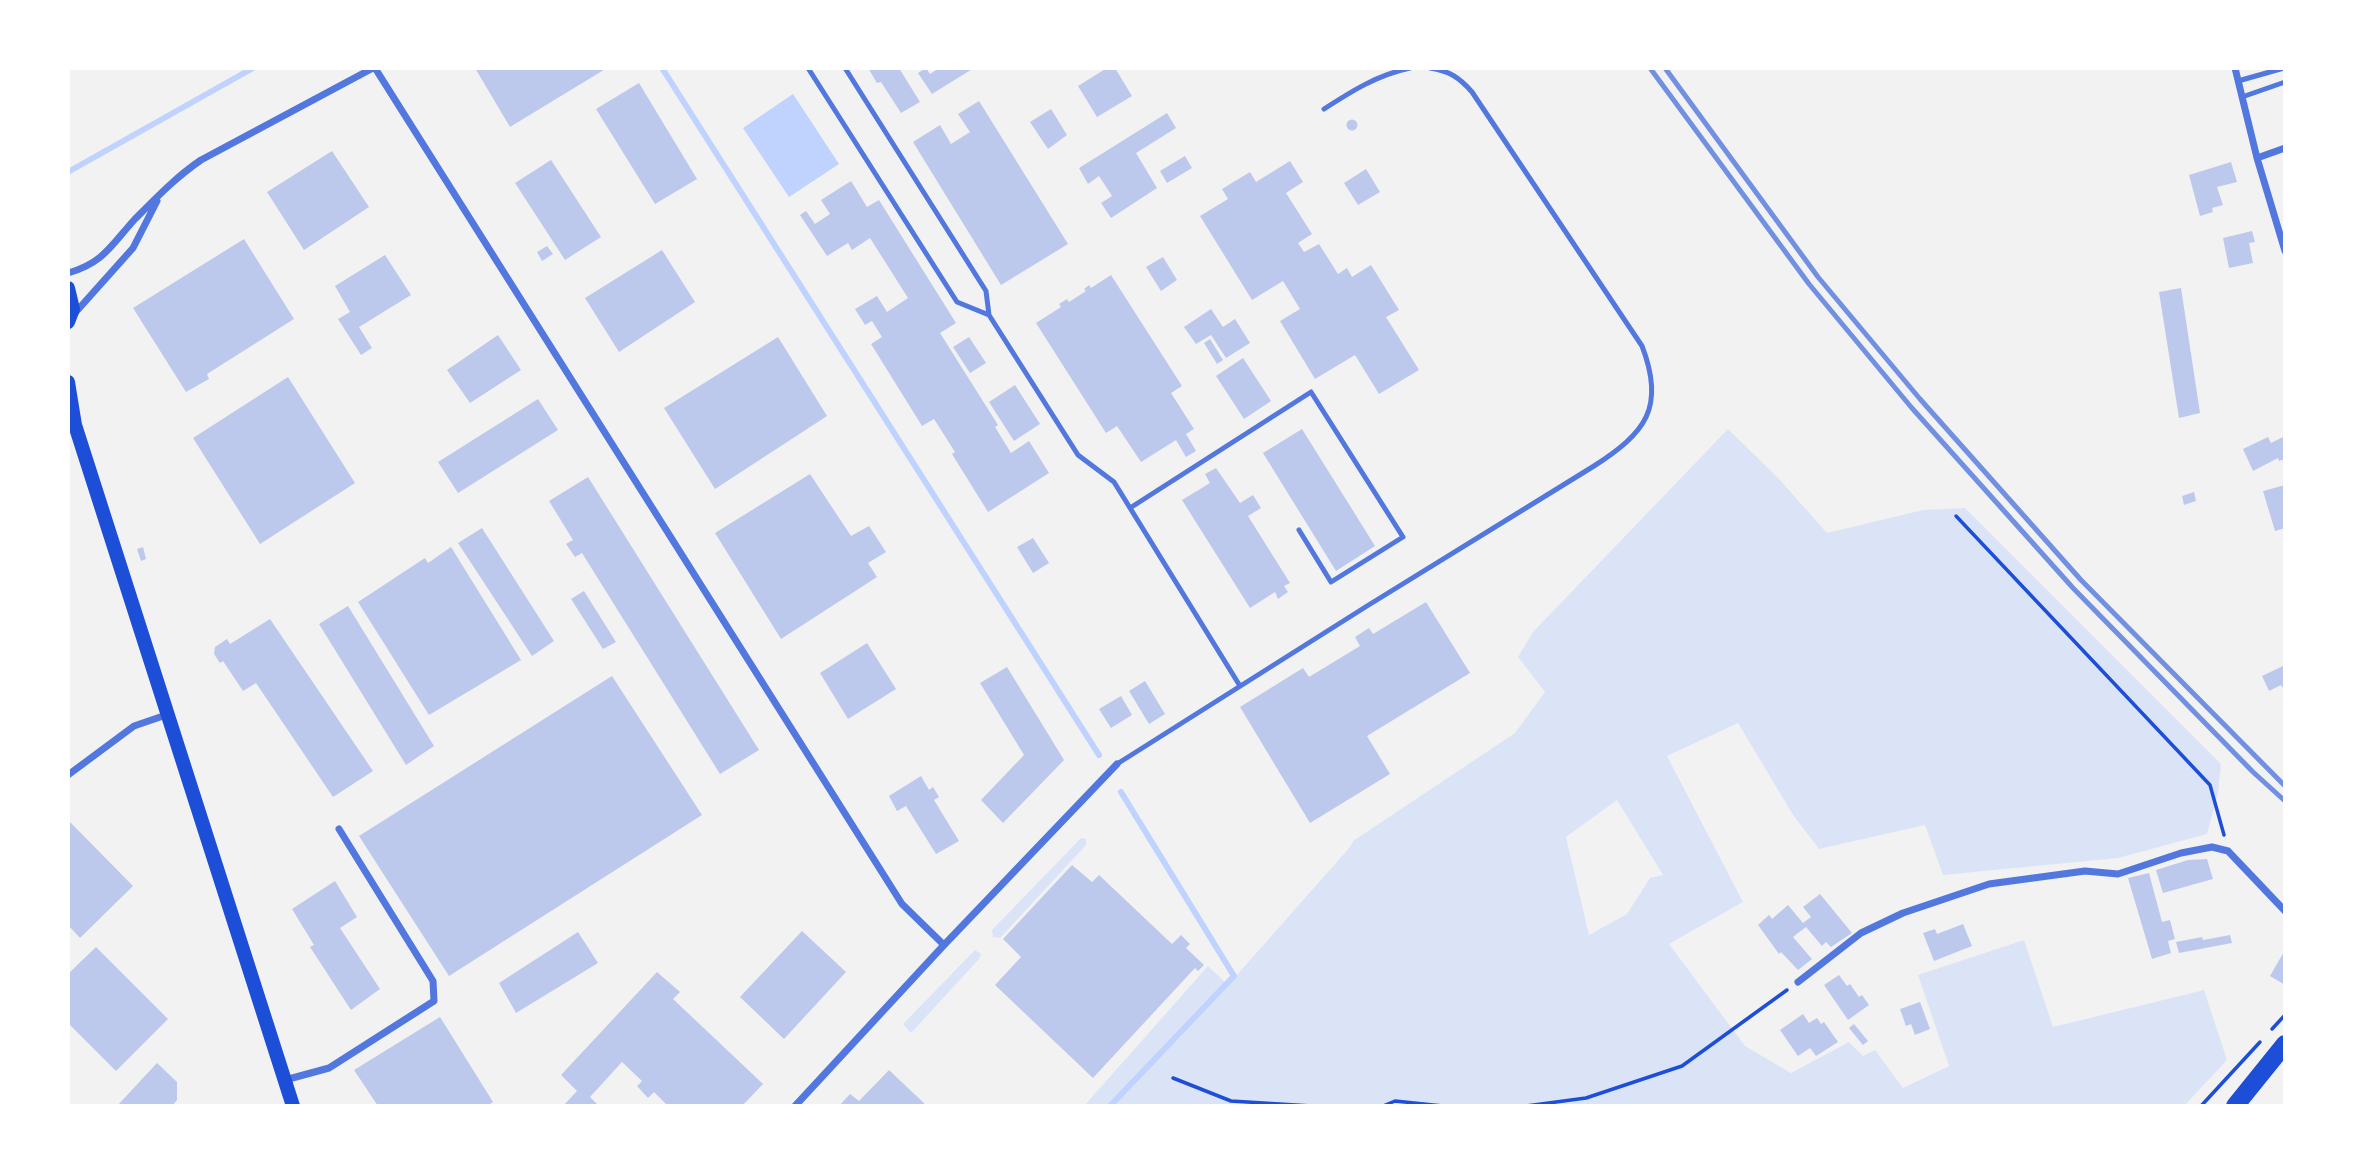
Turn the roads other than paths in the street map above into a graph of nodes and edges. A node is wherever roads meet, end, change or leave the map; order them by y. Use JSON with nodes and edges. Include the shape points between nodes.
{"nodes":[{"id":1,"x":374,"y":68,"type":"edge"},
{"id":2,"x":808,"y":68,"type":"edge"},
{"id":3,"x":845,"y":68,"type":"edge"},
{"id":4,"x":1410,"y":68,"type":"edge"},
{"id":5,"x":1430,"y":68,"type":"edge"},
{"id":6,"x":2235,"y":68,"type":"edge"},
{"id":7,"x":2284,"y":68,"type":"edge"},
{"id":8,"x":2238,"y":81,"type":"junction"},
{"id":9,"x":2285,"y":82,"type":"edge"},
{"id":10,"x":2242,"y":97,"type":"junction"},
{"id":11,"x":1324,"y":109,"type":"dead end"},
{"id":12,"x":2285,"y":148,"type":"edge"},
{"id":13,"x":2257,"y":158,"type":"junction"},
{"id":14,"x":160,"y":194,"type":"junction"},
{"id":15,"x":2285,"y":251,"type":"edge"},
{"id":16,"x":68,"y":273,"type":"edge"},
{"id":17,"x":68,"y":288,"type":"edge"},
{"id":18,"x":989,"y":315,"type":"junction"},
{"id":19,"x":69,"y":321,"type":"edge"},
{"id":20,"x":68,"y":382,"type":"edge"},
{"id":21,"x":72,"y":418,"type":"edge"},
{"id":22,"x":1130,"y":508,"type":"junction"},
{"id":23,"x":1298,"y":530,"type":"dead end"},
{"id":24,"x":1240,"y":686,"type":"junction"},
{"id":25,"x":169,"y":714,"type":"junction"},
{"id":26,"x":1117,"y":764,"type":"joint"},
{"id":27,"x":68,"y":775,"type":"edge"},
{"id":28,"x":339,"y":829,"type":"dead end"},
{"id":29,"x":2285,"y":911,"type":"edge"},
{"id":30,"x":944,"y":945,"type":"junction"},
{"id":31,"x":1798,"y":982,"type":"road end"},
{"id":32,"x":2285,"y":1044,"type":"edge"},
{"id":33,"x":2285,"y":1062,"type":"edge"},
{"id":34,"x":284,"y":1080,"type":"junction"},
{"id":35,"x":293,"y":1106,"type":"edge"},
{"id":36,"x":795,"y":1106,"type":"edge"},
{"id":37,"x":2237,"y":1106,"type":"edge"}],
"edges":[{"from":1,"to":14,"type":"street","via":[[201,160]]},
{"from":1,"to":30,"type":"street","via":[[902,904]]},
{"from":2,"to":18,"type":"lane","via":[[957,302]]},
{"from":3,"to":18,"type":"lane","via":[[986,291]]},
{"from":4,"to":11,"type":"lane","via":[[1367,82]]},
{"from":5,"to":24,"type":"lane","via":[[1460,78],[1472,92],[1631,328],[1649,365],[1651,401],[1637,434],[1620,449]]},
{"from":6,"to":8,"type":"street"},
{"from":7,"to":8,"type":"lane"},
{"from":8,"to":10,"type":"street"},
{"from":9,"to":10,"type":"lane"},
{"from":10,"to":13,"type":"street"},
{"from":12,"to":13,"type":"street"},
{"from":13,"to":15,"type":"street"},
{"from":14,"to":16,"type":"street","via":[[104,256]]},
{"from":14,"to":19,"type":"street","via":[[132,248]]},
{"from":17,"to":19,"type":"main road","via":[[73,309]]},
{"from":18,"to":22,"type":"lane","via":[[1078,455],[1114,482]]},
{"from":20,"to":21,"type":"main road"},
{"from":21,"to":25,"type":"main road"},
{"from":22,"to":23,"type":"lane","via":[[1311,392],[1402,537],[1331,582]]},
{"from":22,"to":24,"type":"lane"},
{"from":24,"to":26,"type":"lane"},
{"from":25,"to":27,"type":"street","via":[[134,726]]},
{"from":25,"to":34,"type":"main road"},
{"from":26,"to":30,"type":"street"},
{"from":28,"to":34,"type":"street","via":[[433,981],[434,1001],[329,1068]]},
{"from":29,"to":31,"type":"street","via":[[2228,851],[2212,847],[2118,874],[2085,871],[1989,884],[1903,913],[1861,933]]},
{"from":30,"to":36,"type":"street"},
{"from":32,"to":37,"type":"main road"},
{"from":33,"to":37,"type":"main road"},
{"from":34,"to":35,"type":"main road"}]}
